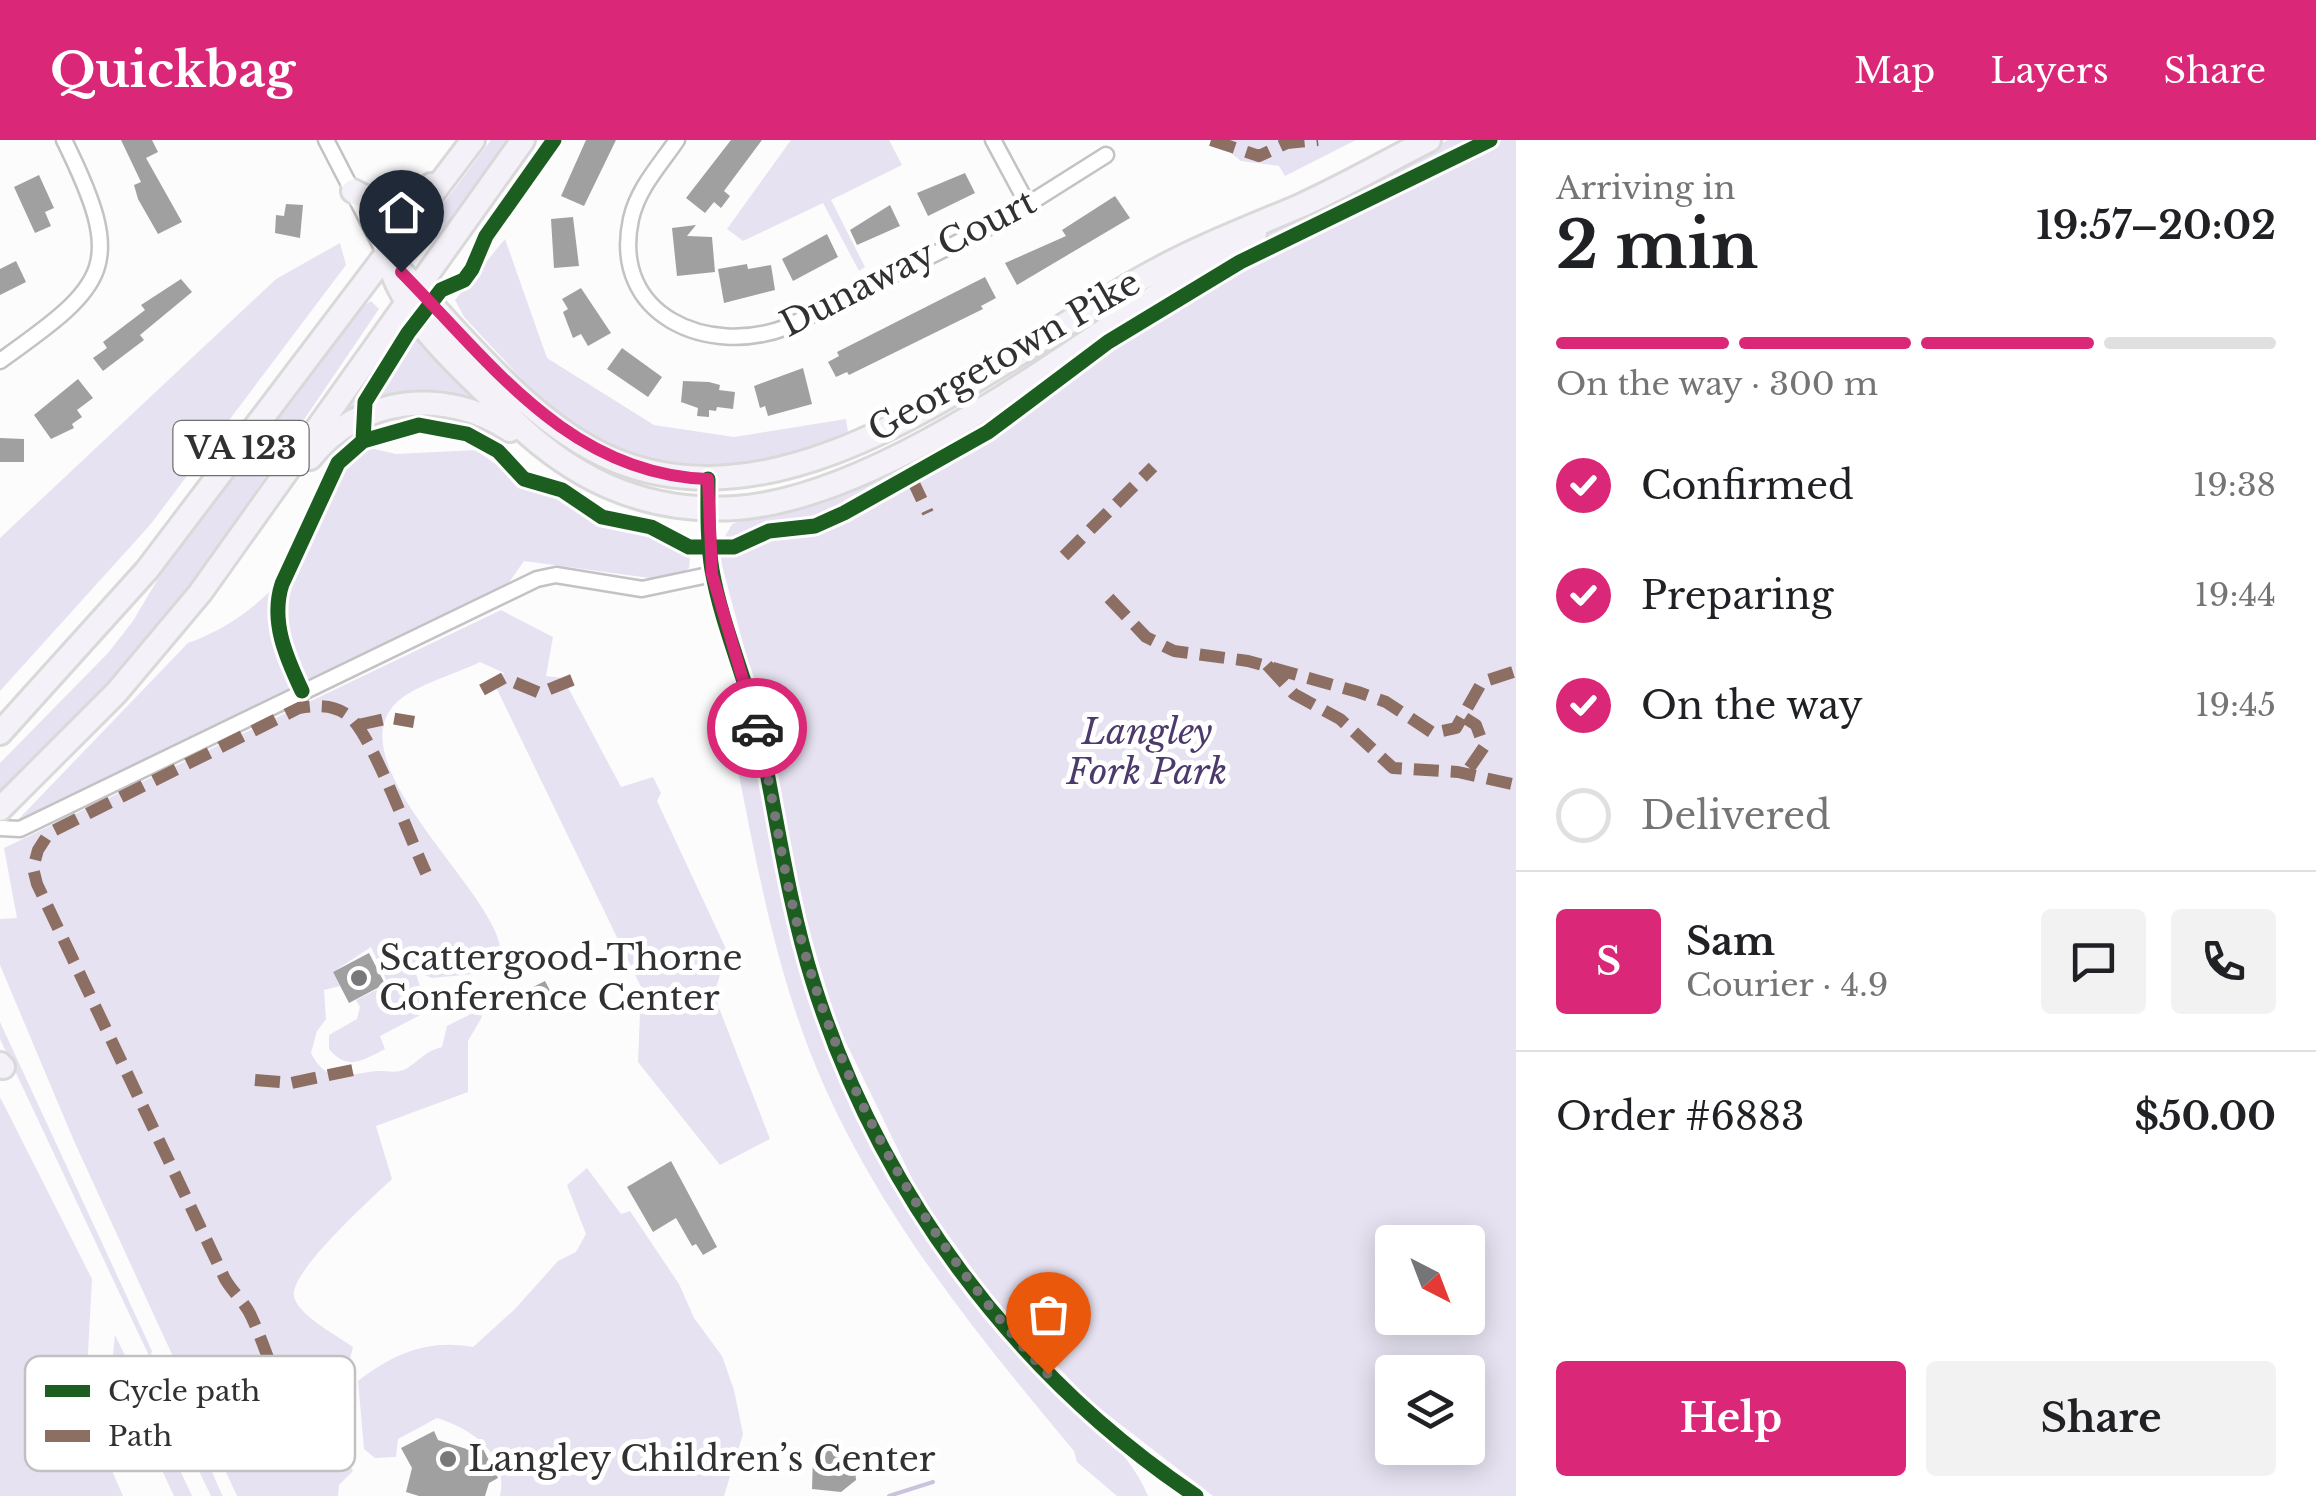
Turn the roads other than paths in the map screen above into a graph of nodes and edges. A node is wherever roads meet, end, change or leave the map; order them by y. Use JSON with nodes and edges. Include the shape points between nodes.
{"nodes":[{"id":1,"x":64,"y":140,"type":"edge"},
{"id":2,"x":326,"y":140,"type":"edge"},
{"id":3,"x":473,"y":140,"type":"edge"},
{"id":4,"x":524,"y":140,"type":"edge"},
{"id":5,"x":677,"y":140,"type":"edge"},
{"id":6,"x":994,"y":140,"type":"edge"},
{"id":7,"x":1429,"y":140,"type":"edge"},
{"id":8,"x":1106,"y":155,"type":"dead end"},
{"id":9,"x":456,"y":163,"type":"junction"},
{"id":10,"x":353,"y":191,"type":"junction"},
{"id":11,"x":1028,"y":205,"type":"junction"},
{"id":12,"x":1300,"y":206,"type":"junction"},
{"id":13,"x":386,"y":256,"type":"junction"},
{"id":14,"x":411,"y":296,"type":"junction"},
{"id":15,"x":0,"y":361,"type":"edge"},
{"id":16,"x":553,"y":458,"type":"junction"},
{"id":17,"x":708,"y":479,"type":"junction"},
{"id":18,"x":708,"y":508,"type":"junction"},
{"id":19,"x":230,"y":552,"type":"junction"},
{"id":20,"x":712,"y":574,"type":"junction"},
{"id":21,"x":0,"y":733,"type":"edge"},
{"id":22,"x":0,"y":809,"type":"edge"},
{"id":23,"x":0,"y":828,"type":"edge"},
{"id":24,"x":1196,"y":1496,"type":"edge"}],
"edges":[{"from":1,"to":15,"type":"street","via":[[94,201],[99,259],[73,308]]},
{"from":2,"to":10,"type":"street"},
{"from":3,"to":9,"type":"main road","number":"VA 123"},
{"from":4,"to":14,"type":"main road","number":"VA 123"},
{"from":5,"to":11,"type":"street","name":"Dunaway Court","via":[[634,206],[631,260],[658,310],[714,338],[756,338],[787,327]]},
{"from":6,"to":11,"type":"street"},
{"from":7,"to":12,"type":"main road","name":"Georgetown Pike"},
{"from":8,"to":11,"type":"street","name":"Dunaway Court"},
{"from":9,"to":10,"type":"main road","via":[[401,205],[380,205]]},
{"from":9,"to":13,"type":"main road","number":"VA 123"},
{"from":10,"to":13,"type":"street"},
{"from":12,"to":17,"type":"main road","name":"Georgetown Pike","via":[[1156,270],[875,432],[786,468]]},
{"from":12,"to":18,"type":"main road","name":"Georgetown Pike","via":[[947,430],[801,494]]},
{"from":13,"to":14,"type":"main road","name":"Georgetown Pike"},
{"from":13,"to":21,"type":"main road","number":"VA 123","via":[[128,593]]},
{"from":14,"to":16,"type":"main road","name":"Georgetown Pike"},
{"from":14,"to":17,"type":"main road","name":"Georgetown Pike","via":[[574,439],[629,466]]},
{"from":14,"to":19,"type":"main road","number":"VA 123"},
{"from":16,"to":18,"type":"main road","name":"Georgetown Pike","via":[[626,493]]},
{"from":16,"to":19,"type":"main road","via":[[467,409],[418,403],[383,408],[326,440]]},
{"from":17,"to":18,"type":"street"},
{"from":18,"to":20,"type":"street"},
{"from":19,"to":22,"type":"main road","number":"VA 123","via":[[134,674]]},
{"from":20,"to":23,"type":"street","via":[[642,589],[556,575],[537,579],[20,829]]},
{"from":20,"to":24,"type":"street","via":[[745,678],[813,982],[879,1140],[937,1238],[1010,1333],[1120,1440]]}]}
